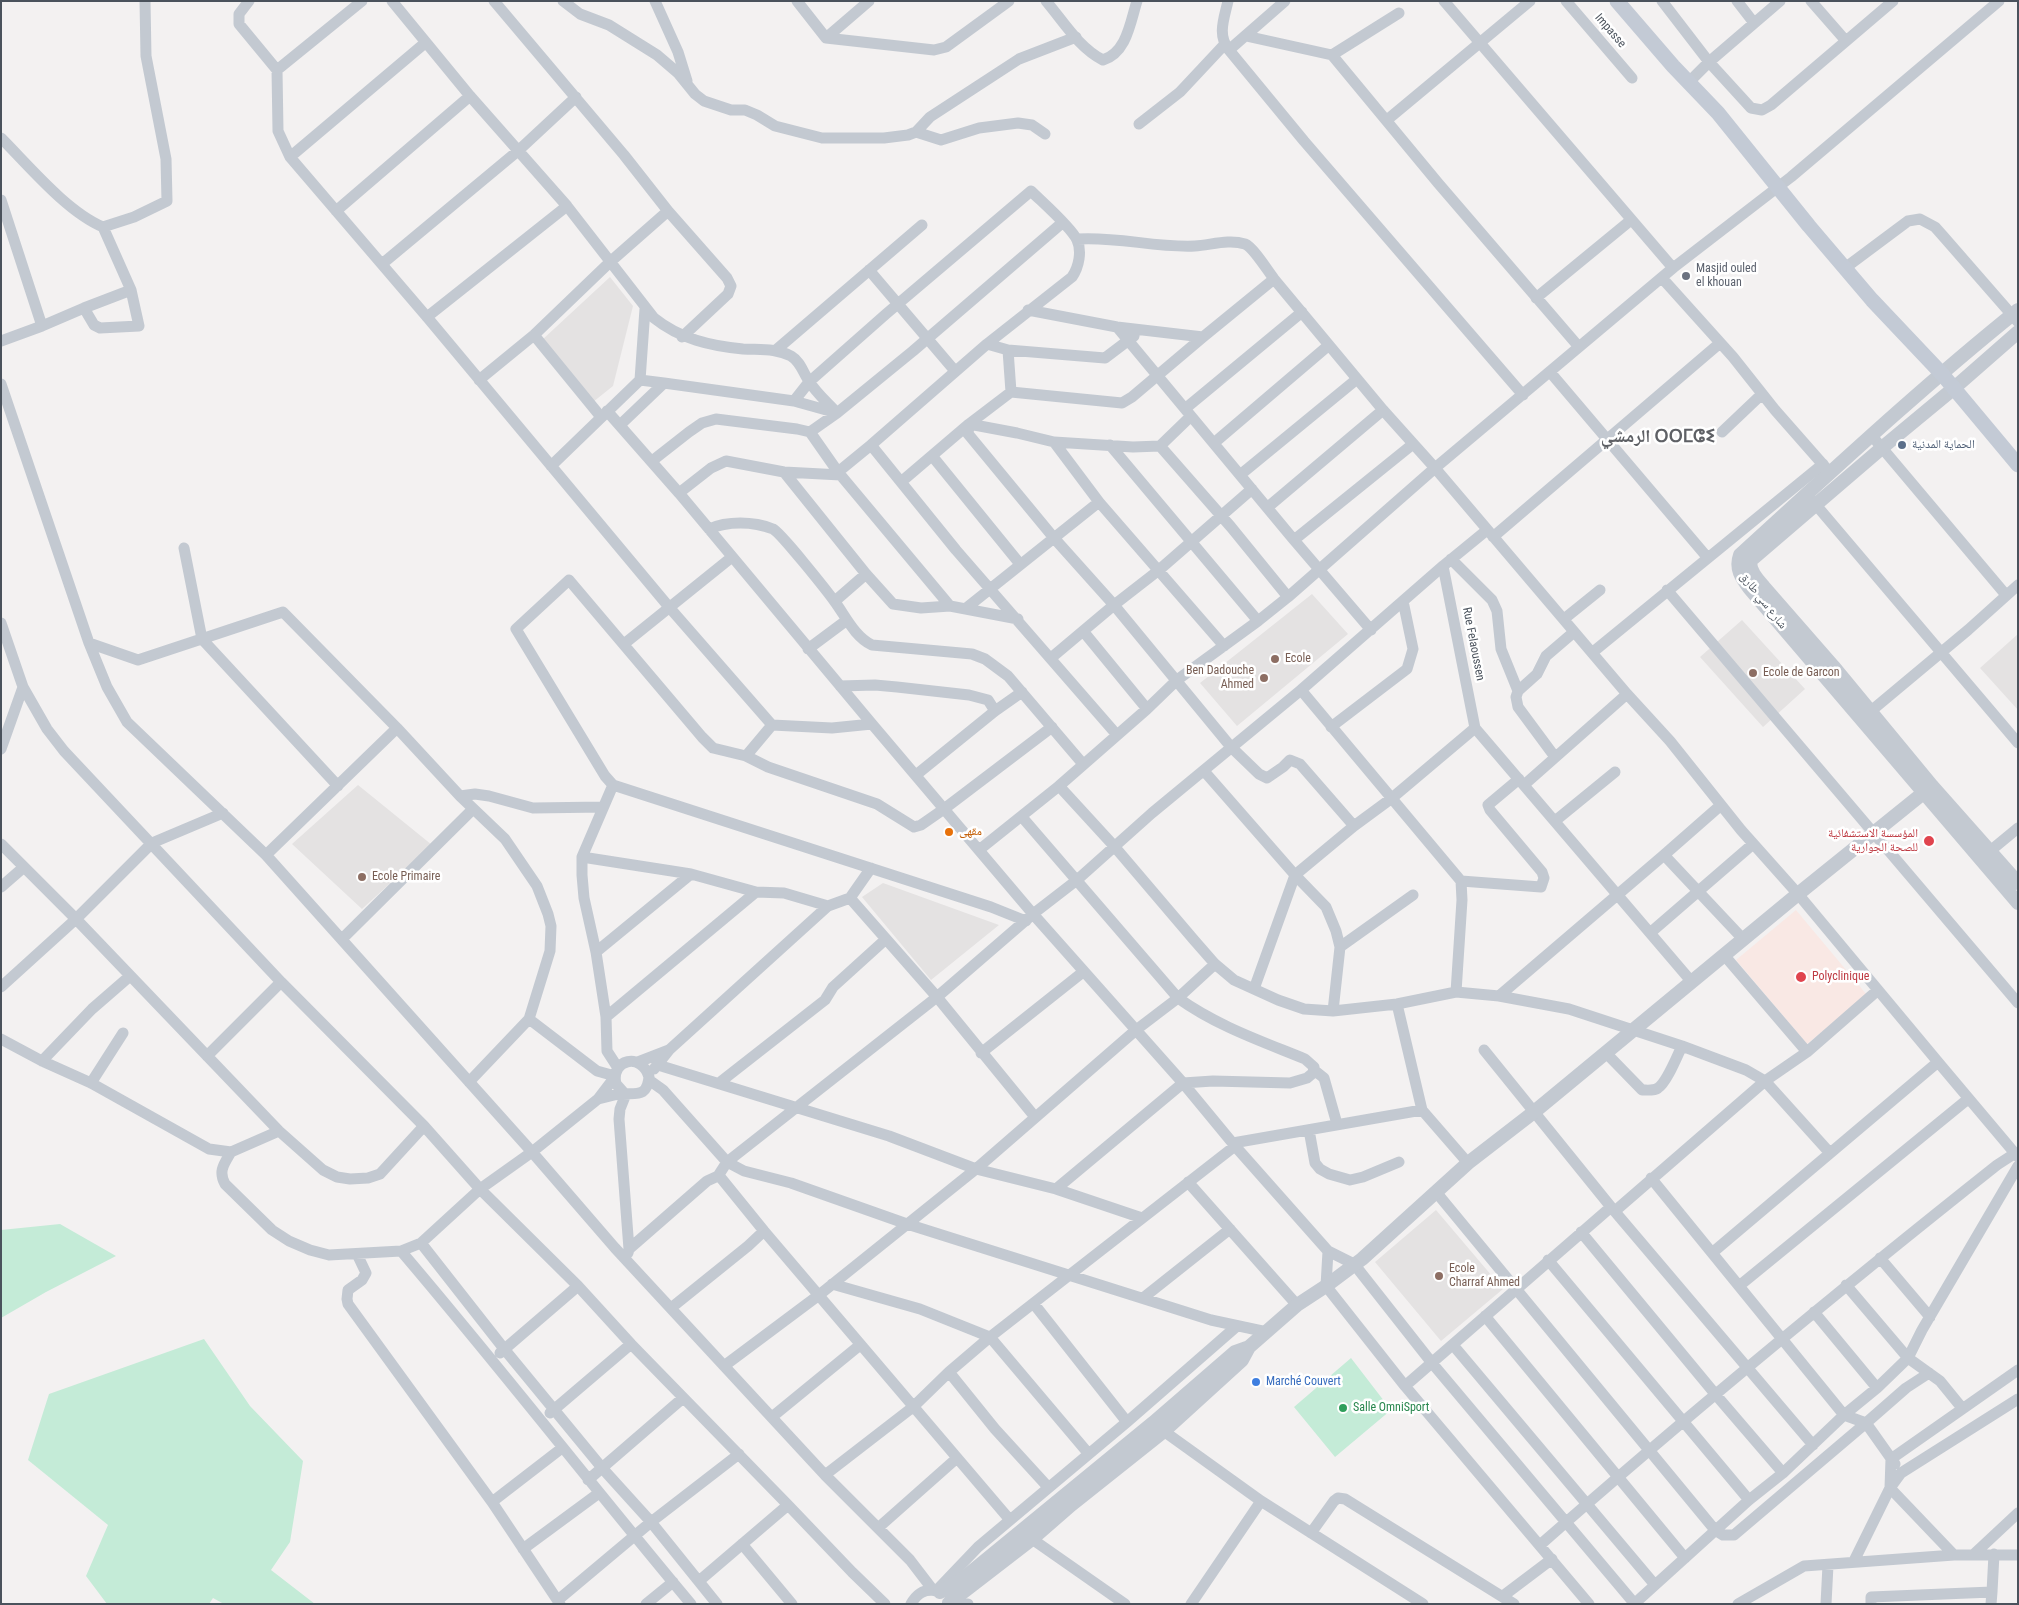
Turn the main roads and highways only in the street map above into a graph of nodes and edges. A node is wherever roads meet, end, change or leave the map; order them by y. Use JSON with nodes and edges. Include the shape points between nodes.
{"nodes":[{"id":1,"x":1618,"y":1,"type":"edge"},
{"id":2,"x":2018,"y":465,"type":"edge"}],
"edges":[{"from":1,"to":2,"type":"main road","via":[[1718,113],[1872,300],[1942,374]]}]}
